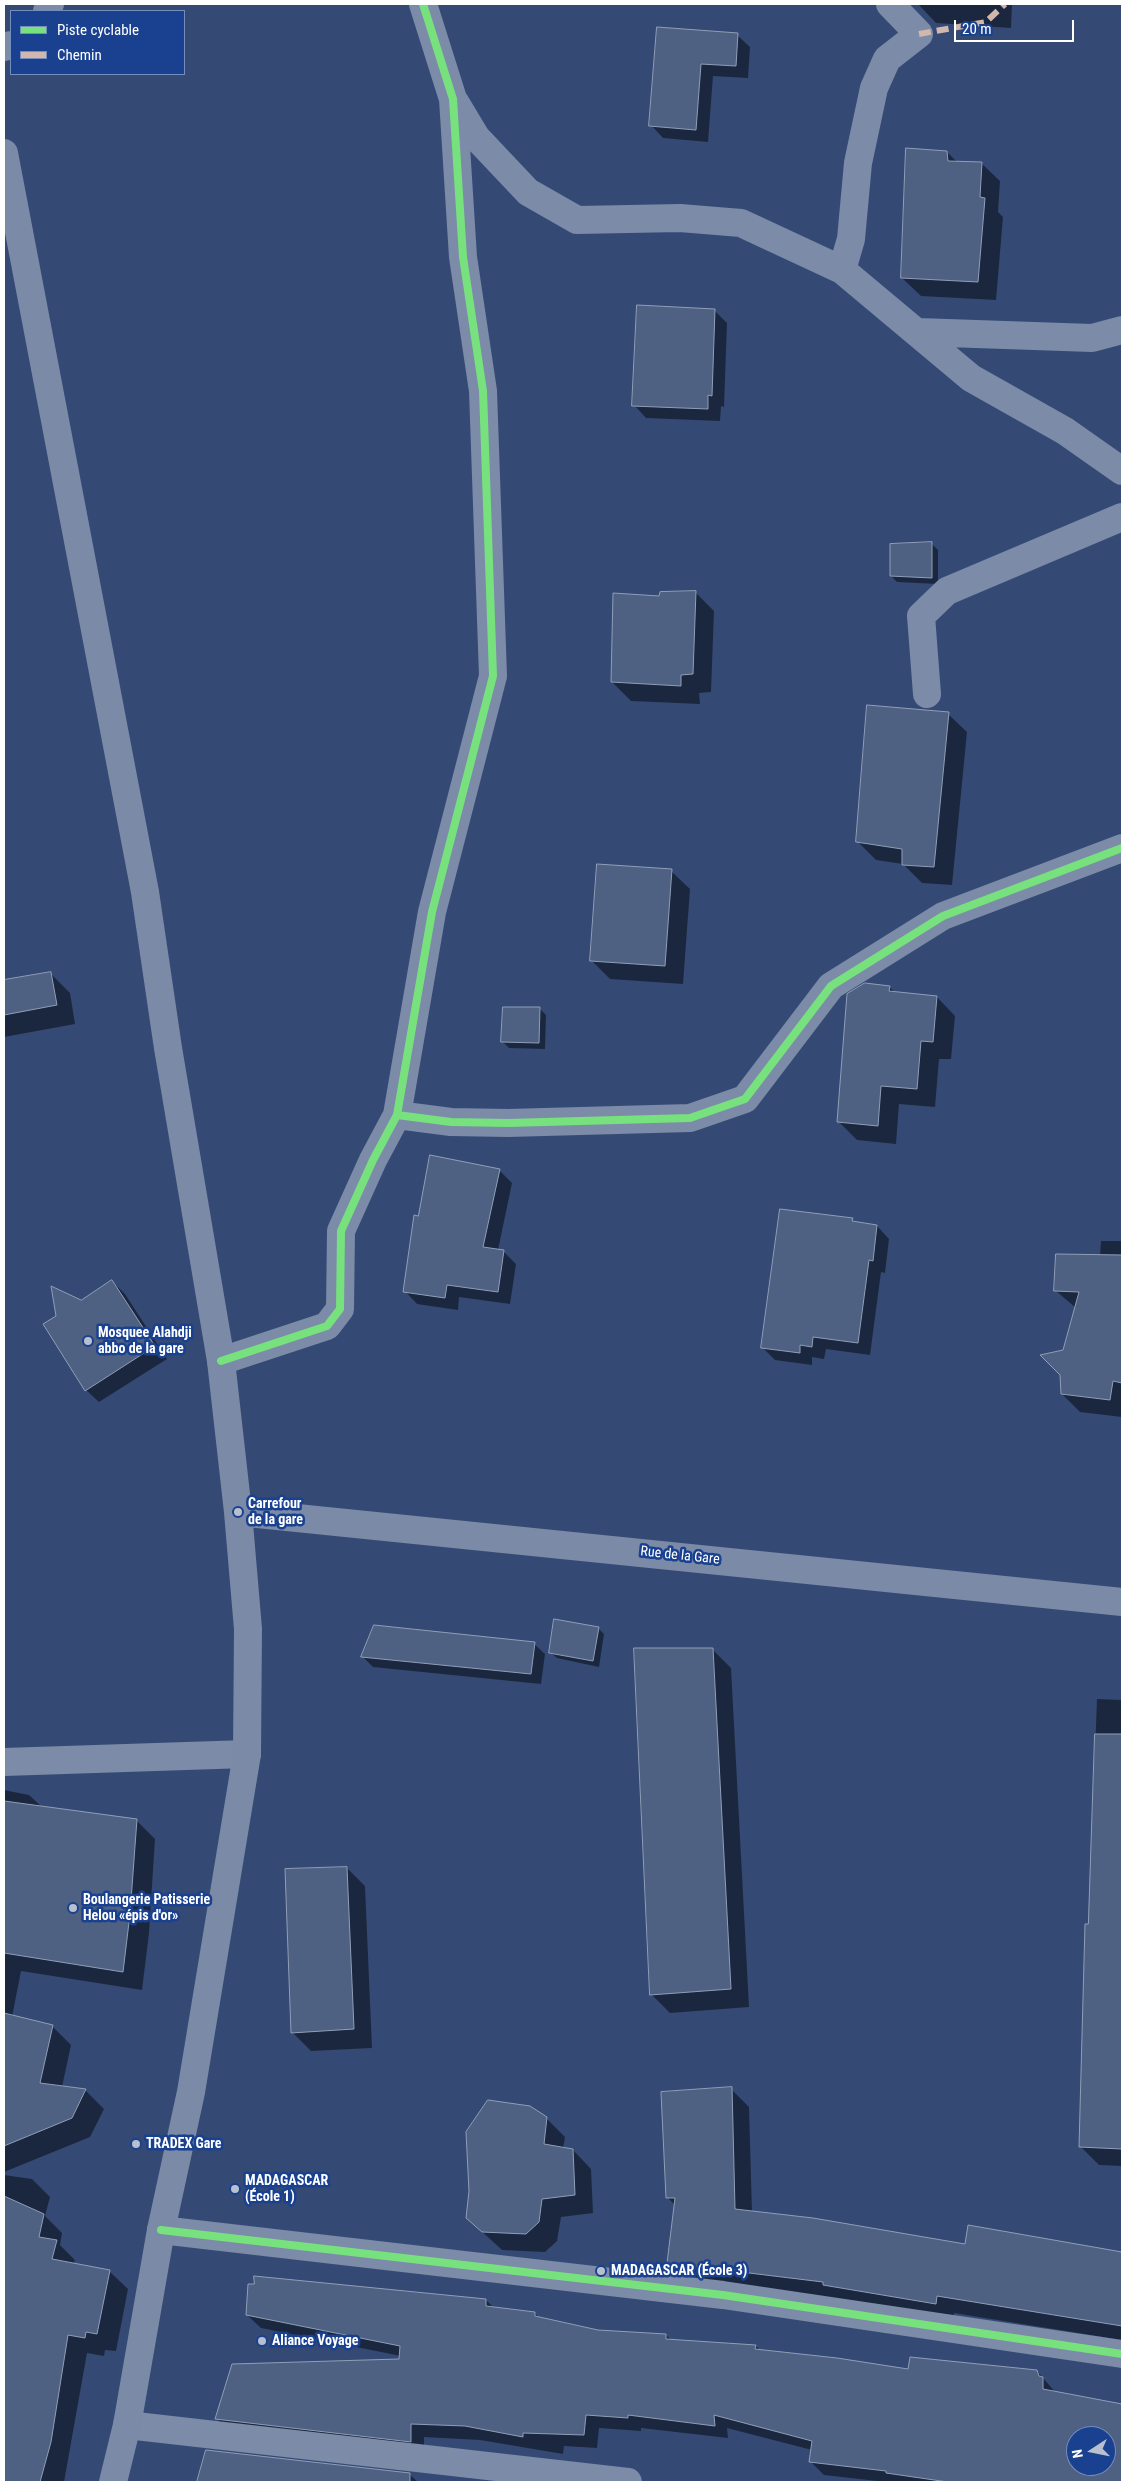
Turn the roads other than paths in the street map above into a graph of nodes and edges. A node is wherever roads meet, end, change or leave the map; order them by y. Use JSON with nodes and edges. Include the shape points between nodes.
{"nodes":[{"id":1,"x":423,"y":4,"type":"edge"},
{"id":2,"x":890,"y":4,"type":"edge"},
{"id":3,"x":453,"y":99,"type":"junction"},
{"id":4,"x":4,"y":153,"type":"edge"},
{"id":5,"x":842,"y":270,"type":"junction"},
{"id":6,"x":1122,"y":330,"type":"edge"},
{"id":7,"x":918,"y":332,"type":"junction"},
{"id":8,"x":1122,"y":470,"type":"edge"},
{"id":9,"x":1122,"y":517,"type":"edge"},
{"id":10,"x":927,"y":694,"type":"dead end"},
{"id":11,"x":1122,"y":848,"type":"edge"},
{"id":12,"x":397,"y":1115,"type":"junction"},
{"id":13,"x":221,"y":1361,"type":"junction"},
{"id":14,"x":238,"y":1512,"type":"junction"},
{"id":15,"x":1122,"y":1602,"type":"edge"},
{"id":16,"x":247,"y":1754,"type":"junction"},
{"id":17,"x":4,"y":1762,"type":"edge"},
{"id":18,"x":160,"y":2230,"type":"junction"},
{"id":19,"x":1122,"y":2354,"type":"edge"},
{"id":20,"x":127,"y":2425,"type":"junction"},
{"id":21,"x":113,"y":2482,"type":"edge"},
{"id":22,"x":628,"y":2482,"type":"edge"}],
"edges":[{"from":1,"to":3,"type":"street"},
{"from":2,"to":5,"type":"street","via":[[919,34],[888,58],[874,88],[858,163],[850,239]]},
{"from":3,"to":5,"type":"street","via":[[476,137],[528,192],[577,220],[680,218],[742,222]]},
{"from":3,"to":12,"type":"street","via":[[463,257],[483,391],[493,676],[432,912]]},
{"from":4,"to":13,"type":"main road","via":[[143,882]]},
{"from":5,"to":7,"type":"street"},
{"from":6,"to":7,"type":"street","via":[[1092,338]]},
{"from":7,"to":8,"type":"street","via":[[971,378],[1065,432]]},
{"from":9,"to":10,"type":"street","via":[[948,591],[920,616]]},
{"from":11,"to":12,"type":"street","via":[[943,916],[831,986],[745,1098],[690,1118],[508,1123],[451,1122]]},
{"from":12,"to":13,"type":"street","via":[[341,1230],[340,1309],[327,1326]]},
{"from":13,"to":14,"type":"main road"},
{"from":14,"to":15,"type":"main road","name":"Rue de la Gare"},
{"from":14,"to":16,"type":"main road","via":[[248,1629]]},
{"from":16,"to":17,"type":"street"},
{"from":16,"to":18,"type":"main road","via":[[191,2092]]},
{"from":18,"to":19,"type":"street","via":[[723,2294]]},
{"from":18,"to":20,"type":"main road"},
{"from":20,"to":21,"type":"main road"},
{"from":20,"to":22,"type":"street"}]}
